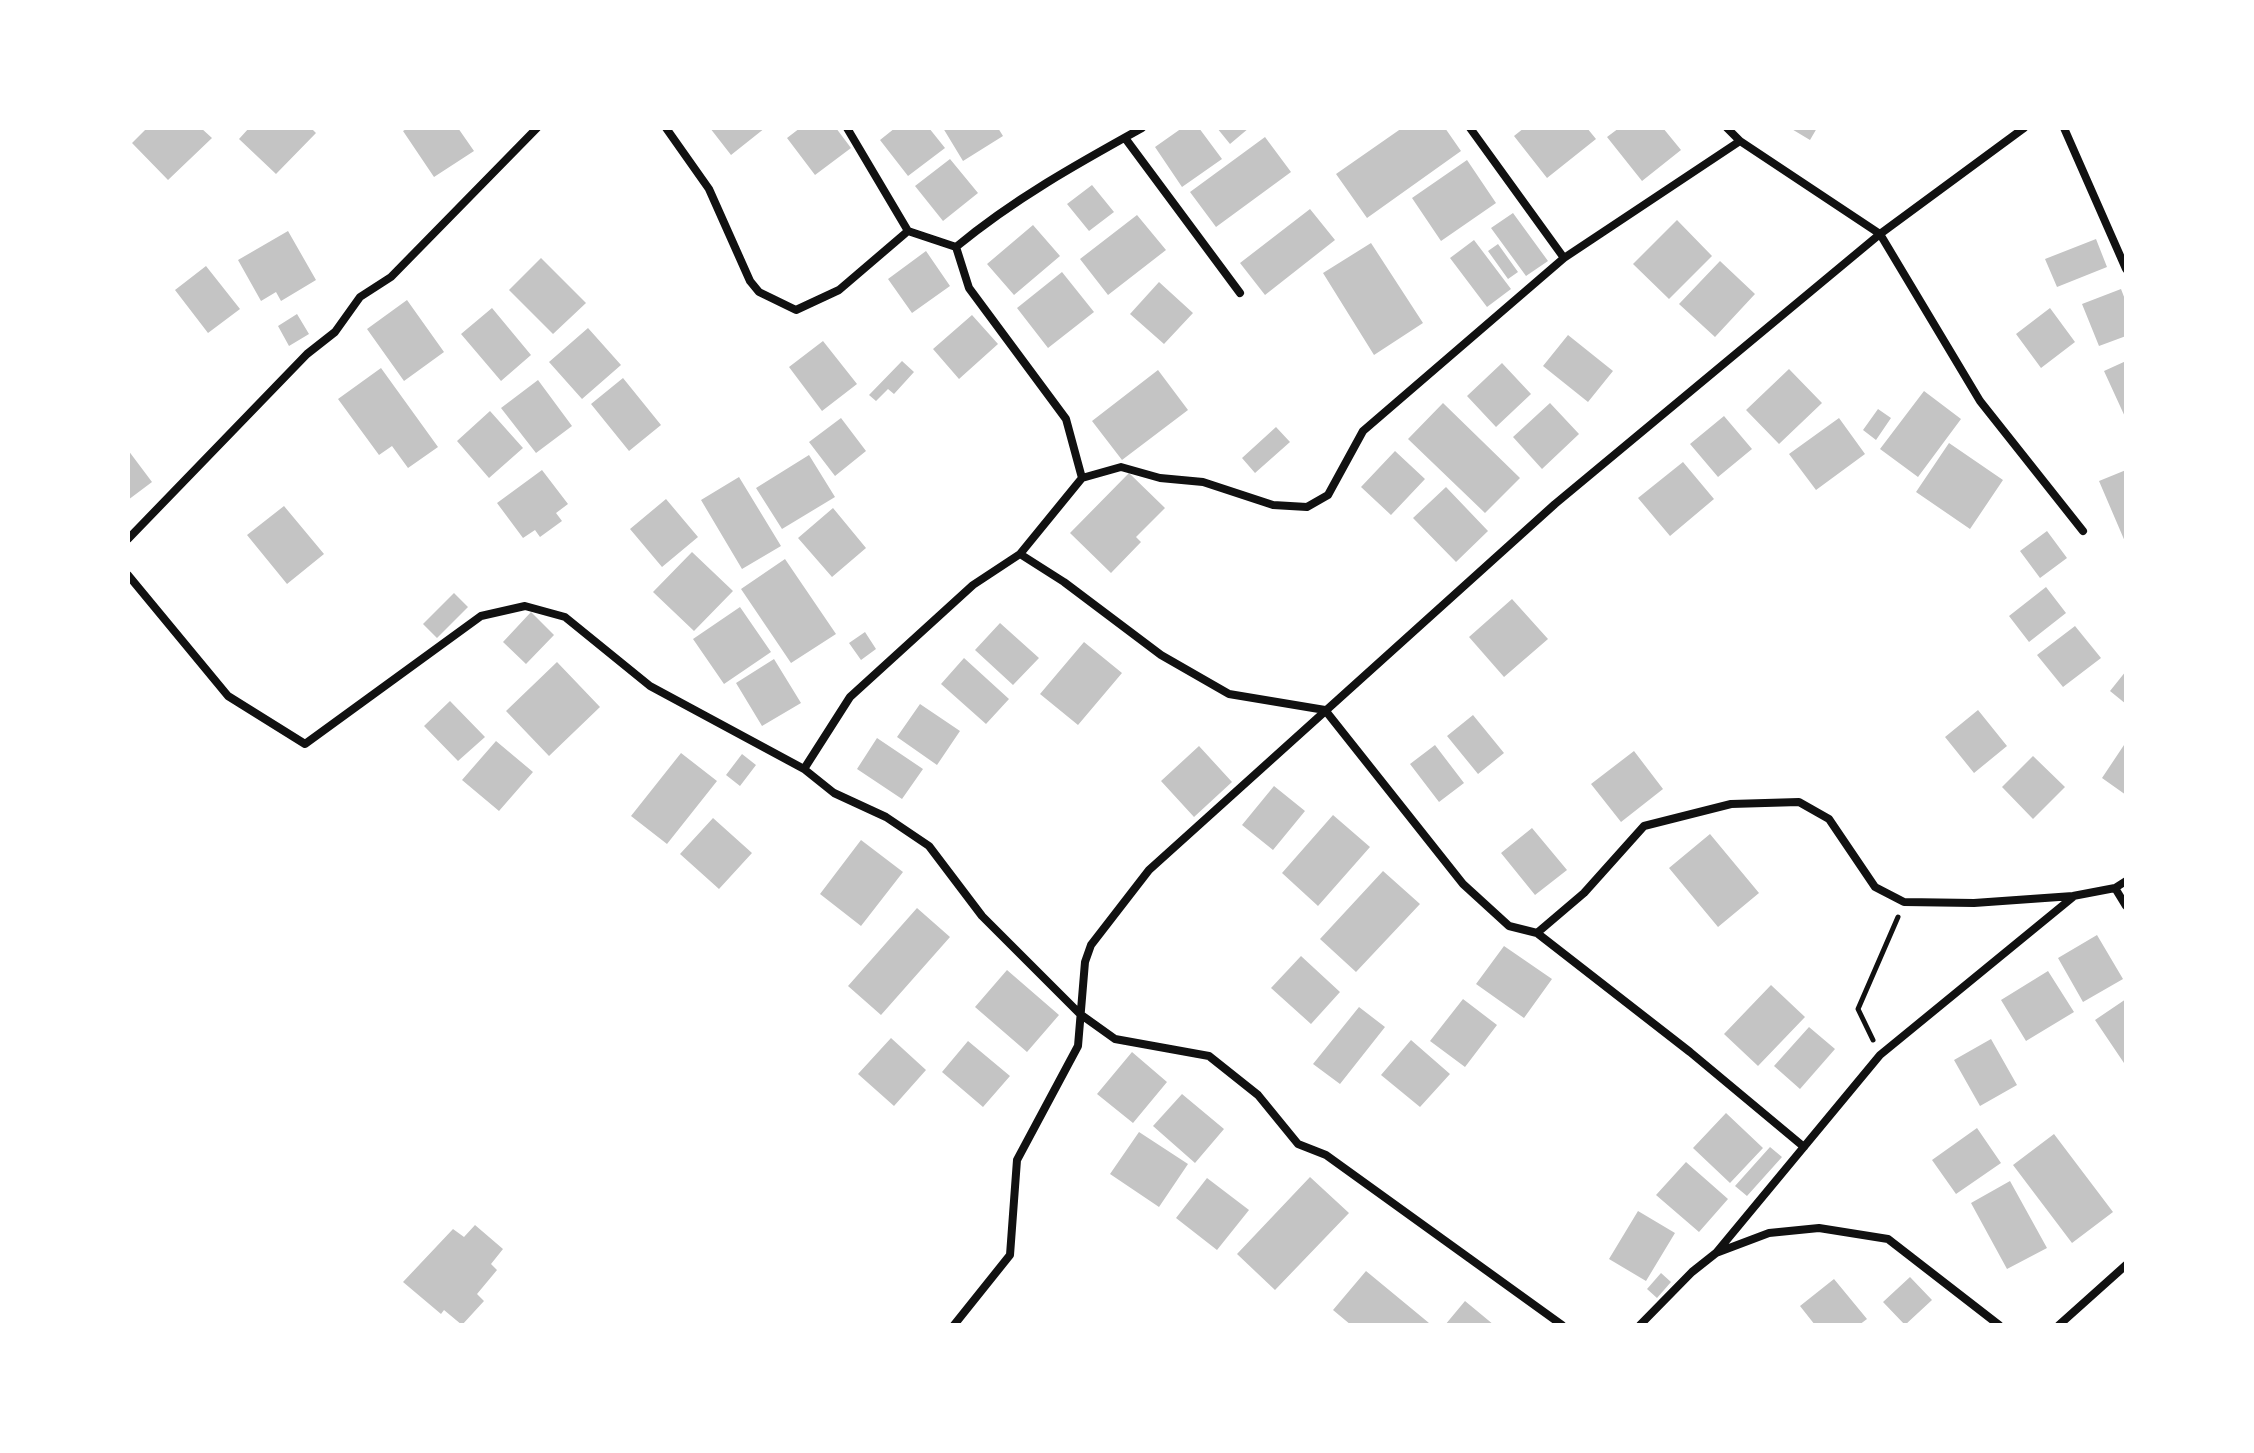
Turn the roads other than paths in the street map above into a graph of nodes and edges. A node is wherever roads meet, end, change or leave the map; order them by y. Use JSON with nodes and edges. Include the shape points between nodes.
{"nodes":[{"id":1,"x":537,"y":128,"type":"edge"},
{"id":2,"x":666,"y":128,"type":"edge"},
{"id":3,"x":847,"y":128,"type":"edge"},
{"id":4,"x":1142,"y":128,"type":"edge"},
{"id":5,"x":1470,"y":128,"type":"edge"},
{"id":6,"x":1727,"y":128,"type":"edge"},
{"id":7,"x":2024,"y":128,"type":"edge"},
{"id":8,"x":2064,"y":128,"type":"edge"},
{"id":9,"x":1125,"y":138,"type":"junction"},
{"id":10,"x":1740,"y":141,"type":"junction"},
{"id":11,"x":908,"y":231,"type":"junction"},
{"id":12,"x":1880,"y":234,"type":"junction"},
{"id":13,"x":956,"y":247,"type":"junction"},
{"id":14,"x":1564,"y":258,"type":"junction"},
{"id":15,"x":2126,"y":269,"type":"edge"},
{"id":16,"x":1240,"y":293,"type":"dead end"},
{"id":17,"x":1082,"y":478,"type":"junction"},
{"id":18,"x":2083,"y":531,"type":"dead end"},
{"id":19,"x":128,"y":539,"type":"edge"},
{"id":20,"x":1020,"y":554,"type":"junction"},
{"id":21,"x":128,"y":575,"type":"edge"},
{"id":22,"x":1325,"y":710,"type":"junction"},
{"id":23,"x":804,"y":769,"type":"junction"},
{"id":24,"x":2126,"y":881,"type":"edge"},
{"id":25,"x":2115,"y":888,"type":"junction"},
{"id":26,"x":2073,"y":896,"type":"junction"},
{"id":27,"x":2126,"y":906,"type":"edge"},
{"id":28,"x":1537,"y":933,"type":"junction"},
{"id":29,"x":1080,"y":1014,"type":"junction"},
{"id":30,"x":1804,"y":1147,"type":"junction"},
{"id":31,"x":1716,"y":1253,"type":"junction"},
{"id":32,"x":2126,"y":1265,"type":"edge"},
{"id":33,"x":954,"y":1325,"type":"edge"},
{"id":34,"x":1562,"y":1325,"type":"edge"},
{"id":35,"x":1640,"y":1325,"type":"edge"},
{"id":36,"x":1999,"y":1325,"type":"edge"},
{"id":37,"x":2059,"y":1325,"type":"edge"}],
"edges":[{"from":1,"to":19,"type":"street","via":[[391,277],[360,297],[335,332],[307,354]]},
{"from":2,"to":11,"type":"street","via":[[709,189],[750,281],[759,292],[796,310],[839,290]]},
{"from":3,"to":11,"type":"street"},
{"from":4,"to":9,"type":"street"},
{"from":5,"to":14,"type":"street"},
{"from":6,"to":10,"type":"street"},
{"from":7,"to":12,"type":"street"},
{"from":8,"to":15,"type":"street"},
{"from":9,"to":13,"type":"street","via":[[1055,175]]},
{"from":9,"to":16,"type":"street"},
{"from":10,"to":12,"type":"street"},
{"from":10,"to":14,"type":"street"},
{"from":11,"to":13,"type":"street"},
{"from":12,"to":18,"type":"street","via":[[1980,401]]},
{"from":12,"to":22,"type":"street","via":[[1555,504]]},
{"from":13,"to":17,"type":"street","via":[[969,288],[1066,419]]},
{"from":14,"to":17,"type":"street","via":[[1363,431],[1328,495],[1307,507],[1273,505],[1203,482],[1121,467]]},
{"from":17,"to":20,"type":"street"},
{"from":20,"to":22,"type":"street","via":[[1161,655],[1229,694]]},
{"from":20,"to":23,"type":"street","via":[[973,585],[850,697]]},
{"from":21,"to":23,"type":"street","via":[[228,696],[305,744],[481,616],[525,606],[565,617],[650,686]]},
{"from":22,"to":28,"type":"street","via":[[1463,884],[1509,926]]},
{"from":22,"to":29,"type":"street","via":[[1149,870],[1091,945]]},
{"from":23,"to":29,"type":"street","via":[[834,793],[886,817],[929,846],[982,916]]},
{"from":24,"to":25,"type":"street"},
{"from":25,"to":26,"type":"street"},
{"from":25,"to":27,"type":"street"},
{"from":26,"to":28,"type":"street","via":[[1904,902],[1875,887],[1829,819],[1799,802],[1731,804],[1644,826],[1584,893]]},
{"from":26,"to":30,"type":"street","via":[[1880,1055]]},
{"from":28,"to":30,"type":"street"},
{"from":29,"to":33,"type":"street","via":[[1078,1046],[1017,1160],[1010,1255]]},
{"from":29,"to":34,"type":"street","via":[[1115,1039],[1209,1056],[1258,1095],[1298,1144],[1326,1155]]},
{"from":30,"to":31,"type":"street"},
{"from":31,"to":35,"type":"street"},
{"from":31,"to":36,"type":"street","via":[[1769,1233],[1819,1228],[1888,1239]]},
{"from":32,"to":37,"type":"street"}]}
